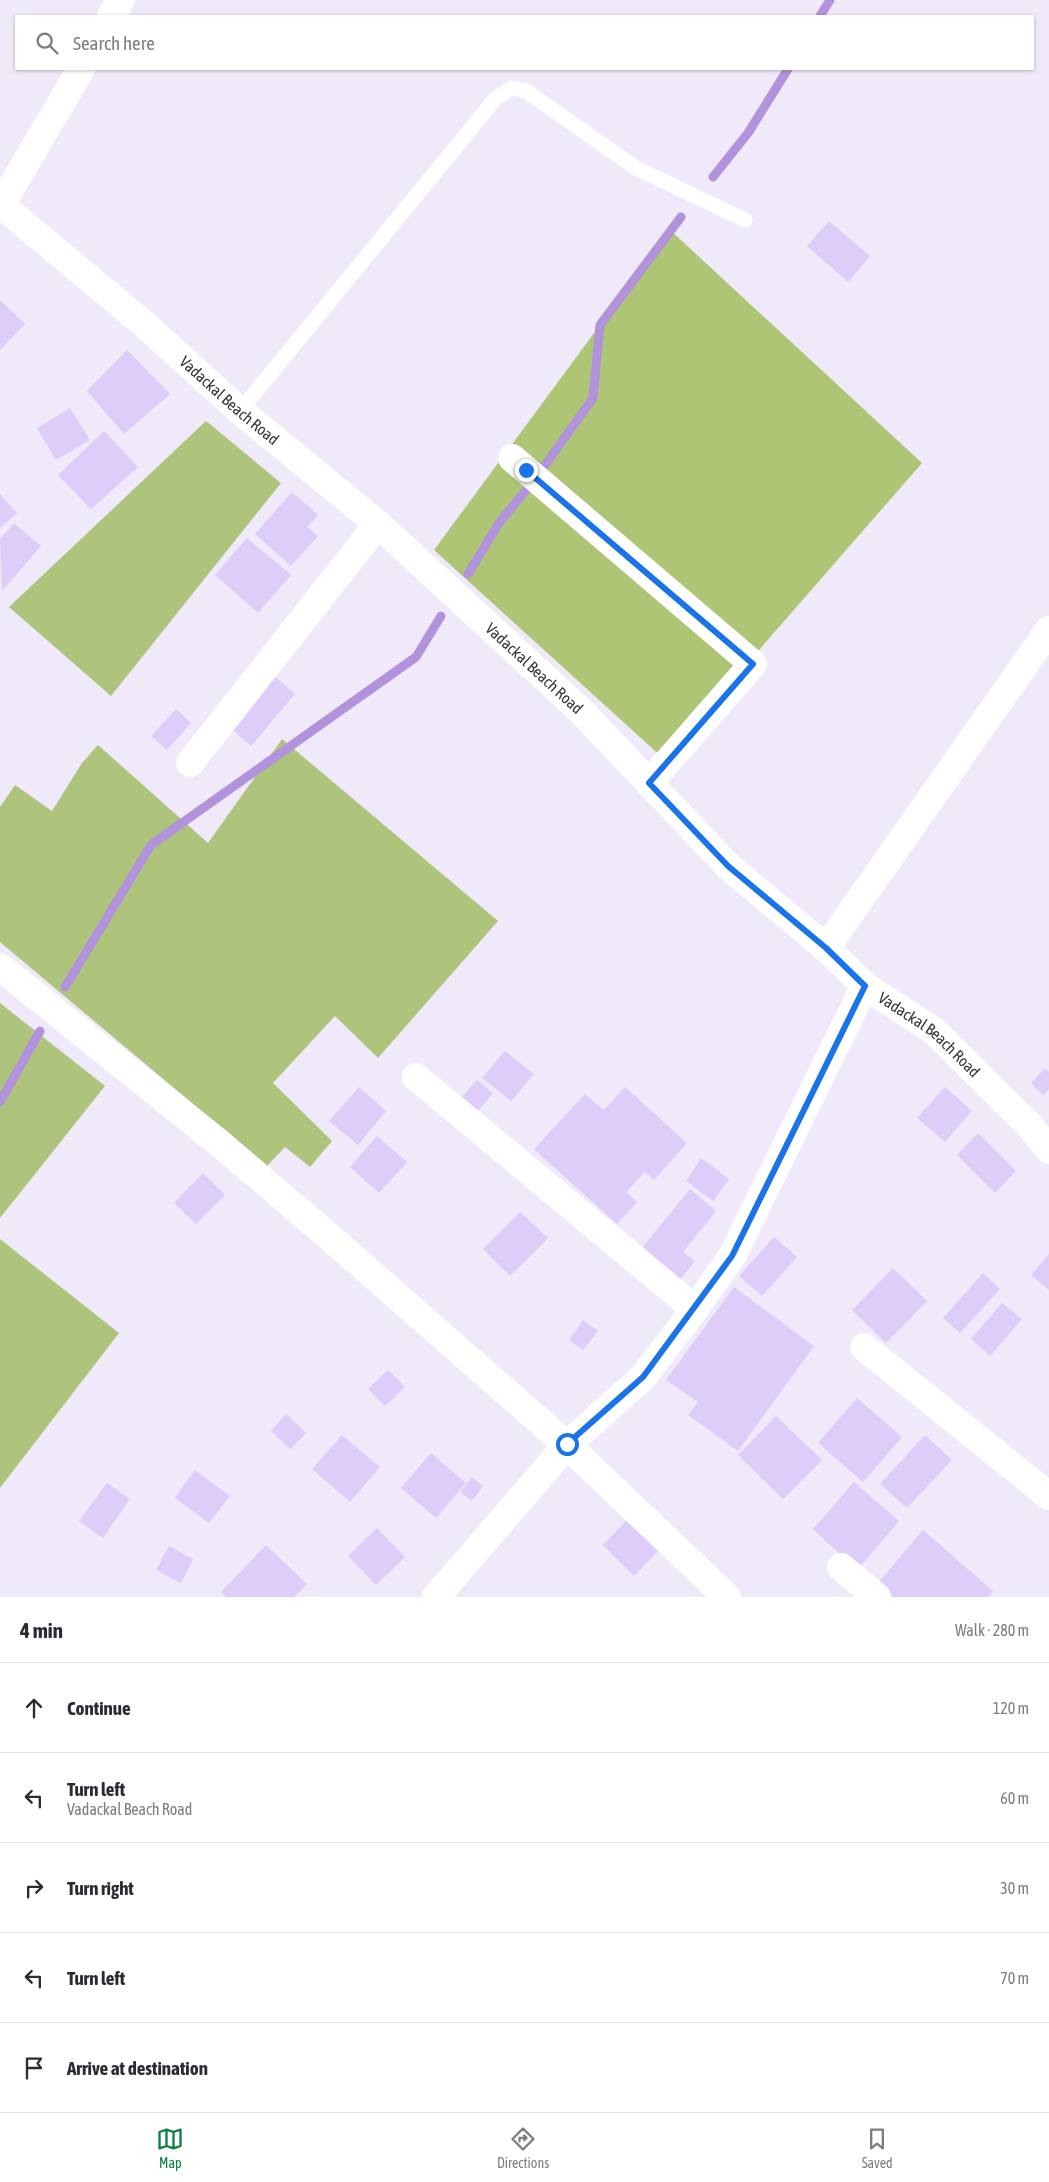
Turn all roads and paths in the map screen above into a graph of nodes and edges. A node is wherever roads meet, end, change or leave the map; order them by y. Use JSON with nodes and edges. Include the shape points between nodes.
{"nodes":[{"id":1,"x":121,"y":0,"type":"edge"},
{"id":2,"x":112,"y":15,"type":"edge"},
{"id":3,"x":79,"y":70,"type":"edge"},
{"id":4,"x":1,"y":205,"type":"edge"},
{"id":5,"x":746,"y":220,"type":"dead end"},
{"id":6,"x":240,"y":411,"type":"junction"},
{"id":7,"x":527,"y":470,"type":"dead end"},
{"id":8,"x":378,"y":524,"type":"junction"},
{"id":9,"x":1049,"y":630,"type":"edge"},
{"id":10,"x":190,"y":763,"type":"dead end"},
{"id":11,"x":649,"y":783,"type":"junction"},
{"id":12,"x":826,"y":948,"type":"junction"},
{"id":13,"x":0,"y":967,"type":"edge"},
{"id":14,"x":865,"y":986,"type":"junction"},
{"id":15,"x":416,"y":1076,"type":"dead end"},
{"id":16,"x":1049,"y":1150,"type":"edge"},
{"id":17,"x":694,"y":1309,"type":"junction"},
{"id":18,"x":864,"y":1347,"type":"dead end"},
{"id":19,"x":567,"y":1444,"type":"junction"},
{"id":20,"x":1049,"y":1496,"type":"edge"},
{"id":21,"x":840,"y":1567,"type":"dead end"},
{"id":22,"x":436,"y":1597,"type":"edge"},
{"id":23,"x":727,"y":1597,"type":"edge"},
{"id":24,"x":877,"y":1597,"type":"edge"}],
"edges":[{"from":1,"to":2,"type":"street"},
{"from":3,"to":4,"type":"street"},
{"from":4,"to":6,"type":"street","name":"Vadackal Beach Road","via":[[144,324]]},
{"from":5,"to":6,"type":"lane","via":[[636,168],[526,91],[512,88],[496,98]]},
{"from":6,"to":8,"type":"street","name":"Vadackal Beach Road"},
{"from":7,"to":11,"type":"street","via":[[753,664]]},
{"from":8,"to":10,"type":"street"},
{"from":8,"to":11,"type":"street","name":"Vadackal Beach Road","via":[[581,711]]},
{"from":9,"to":12,"type":"street"},
{"from":11,"to":12,"type":"street","name":"Vadackal Beach Road","via":[[728,866]]},
{"from":12,"to":14,"type":"street","name":"Vadackal Beach Road"},
{"from":13,"to":19,"type":"street","via":[[218,1142]]},
{"from":14,"to":16,"type":"street","name":"Vadackal Beach Road","via":[[934,1030],[1031,1127]]},
{"from":14,"to":17,"type":"street","via":[[732,1256]]},
{"from":15,"to":17,"type":"street"},
{"from":17,"to":19,"type":"street","via":[[643,1377]]},
{"from":18,"to":20,"type":"street"},
{"from":19,"to":22,"type":"street"},
{"from":19,"to":23,"type":"street"},
{"from":21,"to":24,"type":"street"}]}
